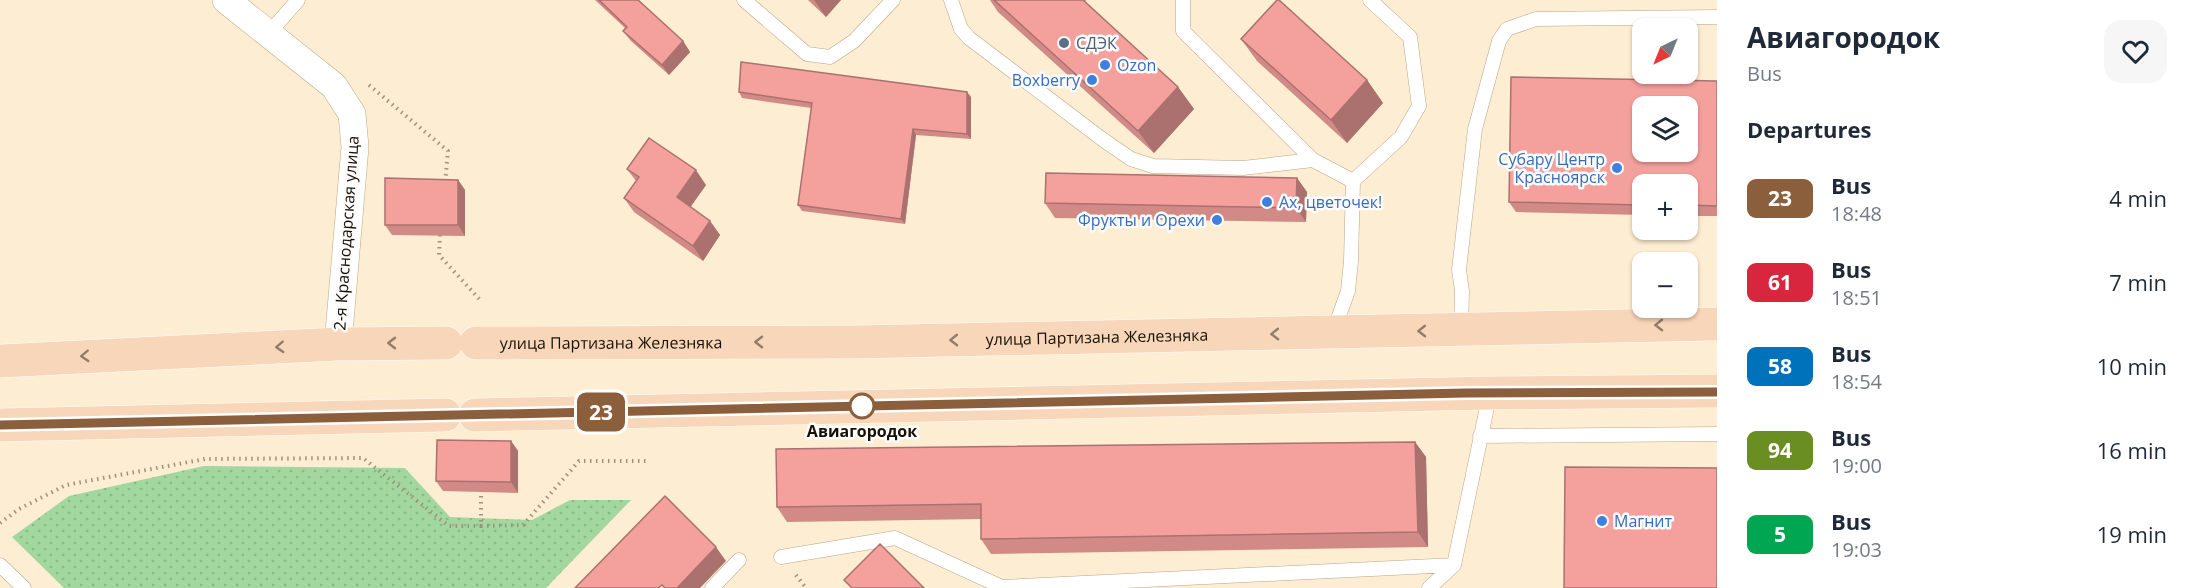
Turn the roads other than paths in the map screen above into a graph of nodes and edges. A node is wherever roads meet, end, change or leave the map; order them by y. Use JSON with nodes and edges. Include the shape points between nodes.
{"nodes":[{"id":1,"x":226,"y":0,"type":"edge"},
{"id":2,"x":298,"y":0,"type":"edge"},
{"id":3,"x":744,"y":0,"type":"edge"},
{"id":4,"x":893,"y":0,"type":"edge"},
{"id":5,"x":951,"y":0,"type":"edge"},
{"id":6,"x":1183,"y":0,"type":"edge"},
{"id":7,"x":1370,"y":0,"type":"edge"},
{"id":8,"x":1717,"y":17,"type":"edge"},
{"id":9,"x":268,"y":34,"type":"junction"},
{"id":10,"x":1313,"y":160,"type":"junction"},
{"id":11,"x":1353,"y":181,"type":"junction"},
{"id":12,"x":1717,"y":324,"type":"edge"},
{"id":13,"x":1461,"y":330,"type":"junction"},
{"id":14,"x":1333,"y":332,"type":"junction"},
{"id":15,"x":338,"y":344,"type":"junction"},
{"id":16,"x":0,"y":361,"type":"edge"},
{"id":17,"x":1717,"y":392,"type":"edge"},
{"id":18,"x":1490,"y":393,"type":"junction"},
{"id":19,"x":0,"y":425,"type":"edge"},
{"id":20,"x":1717,"y":434,"type":"edge"},
{"id":21,"x":1480,"y":436,"type":"junction"},
{"id":22,"x":781,"y":557,"type":"dead end"},
{"id":23,"x":739,"y":560,"type":"dead end"},
{"id":24,"x":0,"y":565,"type":"edge"},
{"id":25,"x":1454,"y":565,"type":"junction"},
{"id":26,"x":24,"y":588,"type":"edge"},
{"id":27,"x":712,"y":588,"type":"edge"},
{"id":28,"x":1429,"y":588,"type":"edge"}],
"edges":[{"from":1,"to":9,"type":"street","name":"2-я Краснодарская улица"},
{"from":2,"to":9,"type":"lane"},
{"from":3,"to":4,"type":"lane","via":[[807,54],[830,57],[854,41]]},
{"from":5,"to":10,"type":"lane","via":[[961,29],[969,38],[1131,159],[1153,166],[1243,168]]},
{"from":6,"to":10,"type":"lane","via":[[1183,32]]},
{"from":7,"to":11,"type":"lane","via":[[1410,37],[1419,105],[1401,137]]},
{"from":8,"to":13,"type":"lane","via":[[1536,19],[1507,28],[1499,41],[1475,129],[1459,270]]},
{"from":9,"to":15,"type":"street","name":"2-я Краснодарская улица","via":[[334,86],[352,114],[356,147]]},
{"from":10,"to":11,"type":"lane"},
{"from":11,"to":14,"type":"lane","via":[[1348,291]]},
{"from":12,"to":13,"type":"main road","name":"улица Партизана Железняка","one_way":true},
{"from":13,"to":14,"type":"main road","name":"улица Партизана Железняка","one_way":true},
{"from":14,"to":15,"type":"main road","name":"улица Партизана Железняка","one_way":true,"via":[[856,342]]},
{"from":15,"to":16,"type":"main road","name":"улица Партизана Железняка","one_way":true},
{"from":17,"to":18,"type":"main road"},
{"from":18,"to":19,"type":"main road"},
{"from":18,"to":21,"type":"lane"},
{"from":20,"to":21,"type":"lane"},
{"from":21,"to":25,"type":"lane"},
{"from":22,"to":25,"type":"lane","via":[[895,538],[1002,587]]},
{"from":23,"to":27,"type":"lane"},
{"from":24,"to":26,"type":"lane"},
{"from":25,"to":28,"type":"lane"}]}
